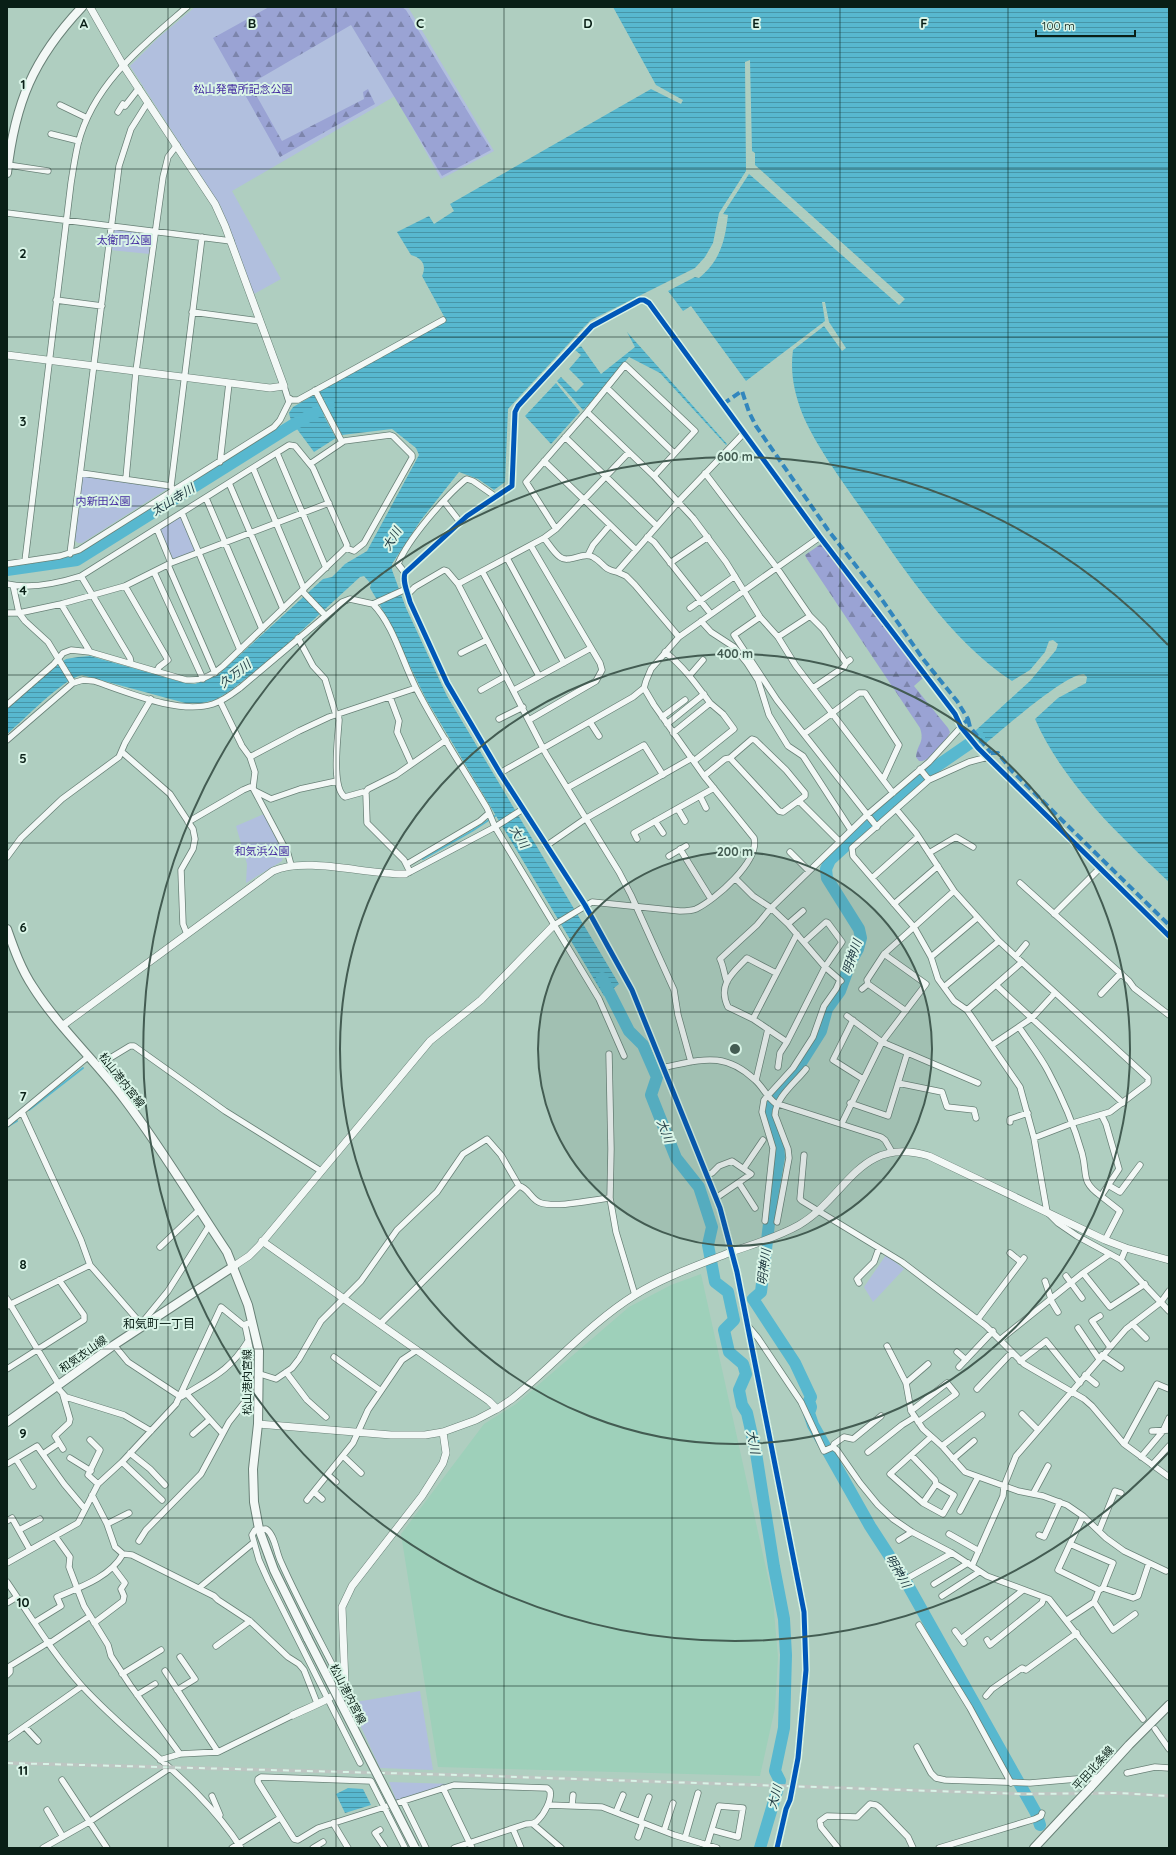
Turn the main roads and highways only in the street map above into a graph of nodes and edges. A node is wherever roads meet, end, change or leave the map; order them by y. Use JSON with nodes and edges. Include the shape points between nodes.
{"nodes":[{"id":1,"x":82,"y":7,"type":"edge"},
{"id":2,"x":8,"y":163,"type":"edge"},
{"id":3,"x":7,"y":929,"type":"edge"},
{"id":4,"x":234,"y":1266,"type":"junction"},
{"id":5,"x":7,"y":1422,"type":"edge"},
{"id":6,"x":1169,"y":1705,"type":"edge"},
{"id":7,"x":415,"y":1848,"type":"edge"},
{"id":8,"x":1034,"y":1848,"type":"edge"}],
"edges":[{"from":1,"to":2,"type":"main road","via":[[52,42],[35,69],[16,120]]},
{"from":3,"to":4,"type":"main road","name":"松山港内宮線","via":[[21,966],[32,986],[153,1138]]},
{"from":4,"to":5,"type":"main road","name":"和気衣山線","via":[[142,1325],[59,1388]]},
{"from":4,"to":7,"type":"main road","name":"松山港内宮線","bridge":true,"via":[[248,1305],[249,1323],[260,1351],[258,1424],[253,1469],[254,1502],[259,1529],[274,1570]]},
{"from":6,"to":8,"type":"main road","name":"平田北条線","bridge":true,"via":[[1129,1744]]}]}
